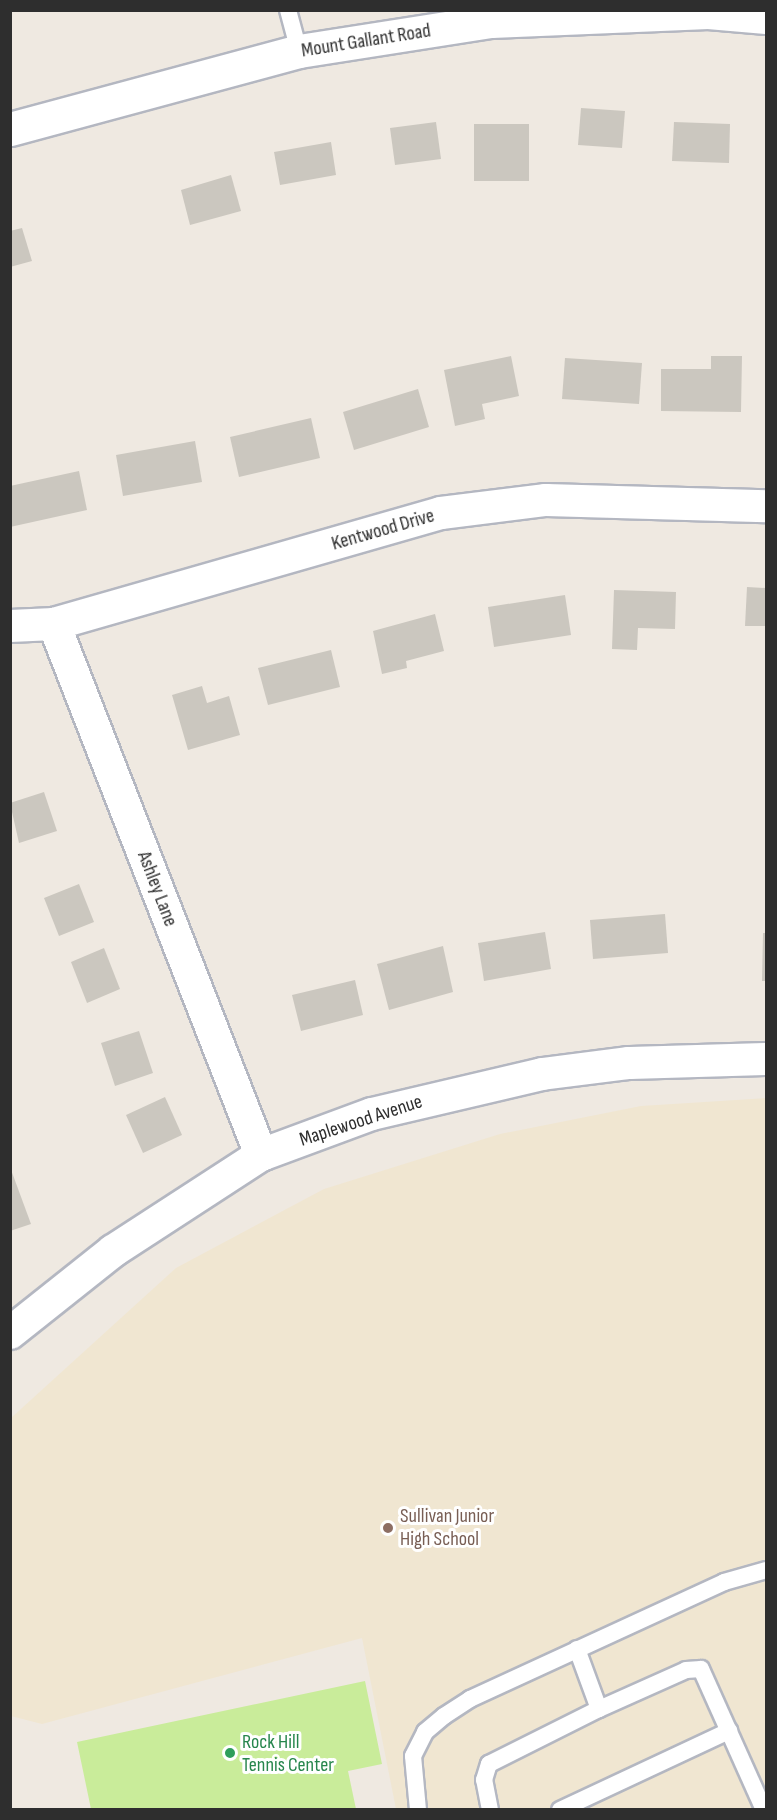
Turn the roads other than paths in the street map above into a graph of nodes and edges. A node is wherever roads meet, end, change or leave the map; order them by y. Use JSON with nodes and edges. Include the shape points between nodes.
{"nodes":[{"id":1,"x":288,"y":10,"type":"edge"},
{"id":2,"x":766,"y":17,"type":"edge"},
{"id":3,"x":298,"y":51,"type":"junction"},
{"id":4,"x":10,"y":129,"type":"edge"},
{"id":5,"x":766,"y":506,"type":"edge"},
{"id":6,"x":54,"y":624,"type":"junction"},
{"id":7,"x":10,"y":626,"type":"edge"},
{"id":8,"x":766,"y":1059,"type":"edge"},
{"id":9,"x":261,"y":1155,"type":"junction"},
{"id":10,"x":10,"y":1333,"type":"edge"},
{"id":11,"x":766,"y":1570,"type":"edge"},
{"id":12,"x":577,"y":1649,"type":"junction"},
{"id":13,"x":599,"y":1708,"type":"junction"},
{"id":14,"x":729,"y":1731,"type":"junction"},
{"id":15,"x":758,"y":1808,"type":"edge"},
{"id":16,"x":418,"y":1809,"type":"edge"},
{"id":17,"x":490,"y":1809,"type":"edge"},
{"id":18,"x":560,"y":1809,"type":"edge"}],
"edges":[{"from":1,"to":3,"type":"lane"},
{"from":2,"to":3,"type":"street","name":"Mount Gallant Road","via":[[708,12],[491,21]]},
{"from":3,"to":4,"type":"street","name":"Mount Gallant Road"},
{"from":5,"to":6,"type":"street","name":"Kentwood Drive","via":[[546,500],[441,513]]},
{"from":6,"to":7,"type":"street","name":"Kentwood Drive"},
{"from":6,"to":9,"type":"street","name":"Ashley Lane"},
{"from":8,"to":9,"type":"street","name":"Maplewood Avenue","via":[[629,1063],[542,1074],[372,1114]]},
{"from":9,"to":10,"type":"street","name":"Maplewood Avenue","via":[[113,1251]]},
{"from":11,"to":12,"type":"lane","via":[[724,1582]]},
{"from":12,"to":13,"type":"lane"},
{"from":12,"to":16,"type":"lane","via":[[470,1699],[425,1732],[413,1756]]},
{"from":13,"to":14,"type":"lane","via":[[686,1670],[700,1669]]},
{"from":13,"to":17,"type":"lane","via":[[489,1764],[484,1780]]},
{"from":14,"to":15,"type":"lane"},
{"from":14,"to":18,"type":"lane"}]}
